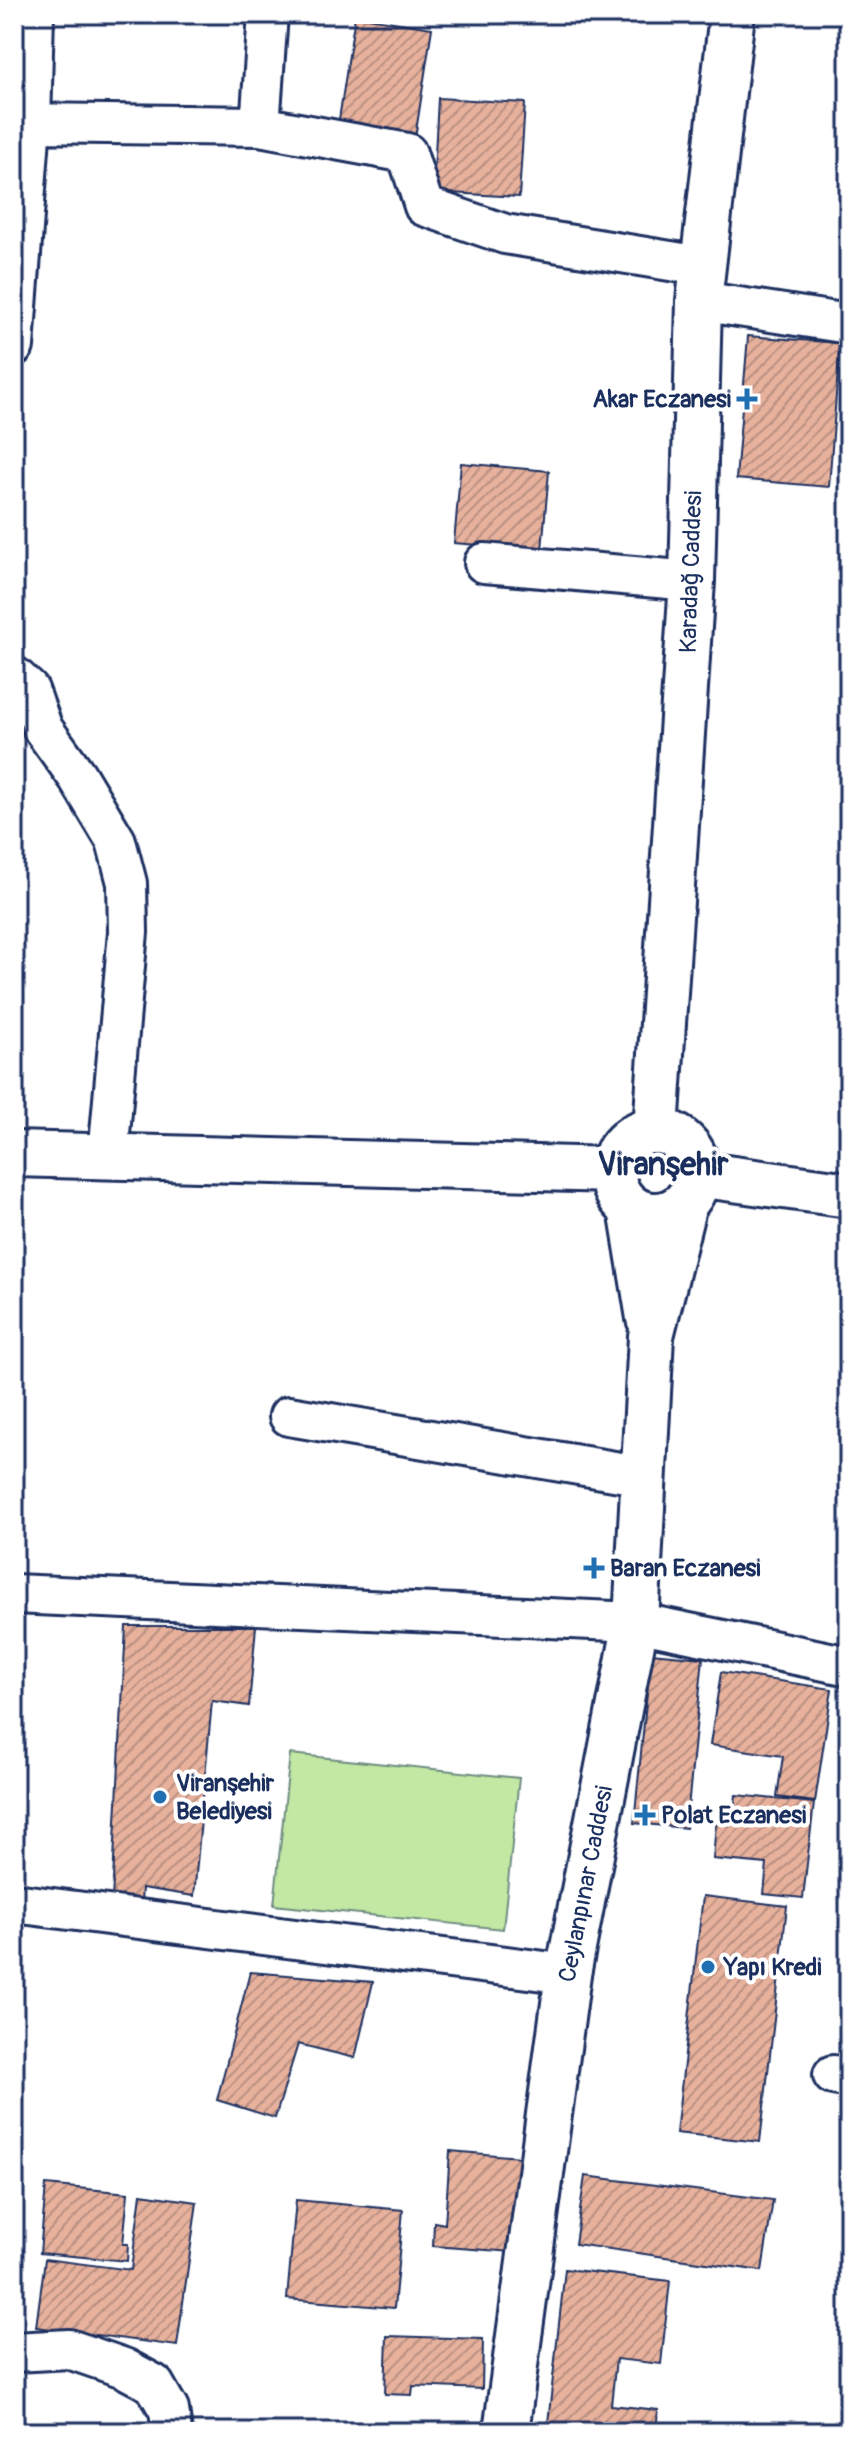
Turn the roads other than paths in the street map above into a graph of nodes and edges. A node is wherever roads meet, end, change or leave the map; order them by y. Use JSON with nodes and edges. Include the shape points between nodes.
{"nodes":[{"id":1,"x":34,"y":14,"type":"edge"},
{"id":2,"x":268,"y":14,"type":"edge"},
{"id":3,"x":732,"y":14,"type":"edge"},
{"id":4,"x":31,"y":123,"type":"junction"},
{"id":5,"x":260,"y":126,"type":"junction"},
{"id":6,"x":700,"y":283,"type":"junction"},
{"id":7,"x":849,"y":324,"type":"edge"},
{"id":8,"x":14,"y":346,"type":"edge"},
{"id":9,"x":484,"y":563,"type":"dead end"},
{"id":10,"x":692,"y":581,"type":"junction"},
{"id":11,"x":14,"y":676,"type":"edge"},
{"id":12,"x":656,"y":1130,"type":"junction"},
{"id":13,"x":14,"y":1154,"type":"edge"},
{"id":14,"x":108,"y":1156,"type":"junction"},
{"id":15,"x":622,"y":1189,"type":"junction"},
{"id":16,"x":690,"y":1189,"type":"junction"},
{"id":17,"x":849,"y":1195,"type":"edge"},
{"id":18,"x":651,"y":1336,"type":"junction"},
{"id":19,"x":289,"y":1416,"type":"dead end"},
{"id":20,"x":644,"y":1476,"type":"junction"},
{"id":21,"x":14,"y":1594,"type":"edge"},
{"id":22,"x":636,"y":1622,"type":"junction"},
{"id":23,"x":849,"y":1666,"type":"edge"},
{"id":24,"x":14,"y":1903,"type":"edge"},
{"id":25,"x":568,"y":1974,"type":"junction"},
{"id":26,"x":14,"y":2352,"type":"edge"},
{"id":27,"x":172,"y":2432,"type":"edge"},
{"id":28,"x":506,"y":2432,"type":"edge"}],
"edges":[{"from":1,"to":4,"type":"street"},
{"from":2,"to":5,"type":"street"},
{"from":3,"to":6,"type":"street","name":"Karadağ Caddesi"},
{"from":4,"to":5,"type":"street"},
{"from":4,"to":8,"type":"street"},
{"from":5,"to":6,"type":"street","via":[[407,153],[424,206],[505,234]]},
{"from":6,"to":7,"type":"street"},
{"from":6,"to":10,"type":"street","name":"Karadağ Caddesi"},
{"from":9,"to":10,"type":"street"},
{"from":10,"to":12,"type":"street","name":"Karadağ Caddesi"},
{"from":11,"to":14,"type":"street","via":[[29,690],[43,729],[116,841],[127,883],[128,932]]},
{"from":12,"to":15,"type":"street","via":[[621,1147],[615,1158]]},
{"from":12,"to":16,"type":"street","via":[[681,1139],[690,1149],[696,1161]]},
{"from":13,"to":14,"type":"street"},
{"from":14,"to":15,"type":"street"},
{"from":15,"to":16,"type":"street","via":[[644,1214],[658,1215],[672,1212]]},
{"from":15,"to":18,"type":"street"},
{"from":16,"to":17,"type":"street"},
{"from":16,"to":18,"type":"street"},
{"from":18,"to":20,"type":"street","name":"Ceylanpınar Caddesi"},
{"from":19,"to":20,"type":"street"},
{"from":20,"to":22,"type":"street","name":"Ceylanpınar Caddesi"},
{"from":21,"to":22,"type":"street"},
{"from":22,"to":23,"type":"street"},
{"from":22,"to":25,"type":"street","name":"Ceylanpınar Caddesi"},
{"from":24,"to":25,"type":"street"},
{"from":25,"to":28,"type":"street","name":"Ceylanpınar Caddesi"},
{"from":26,"to":27,"type":"street","via":[[69,2349],[124,2368],[154,2384],[169,2410]]}]}
